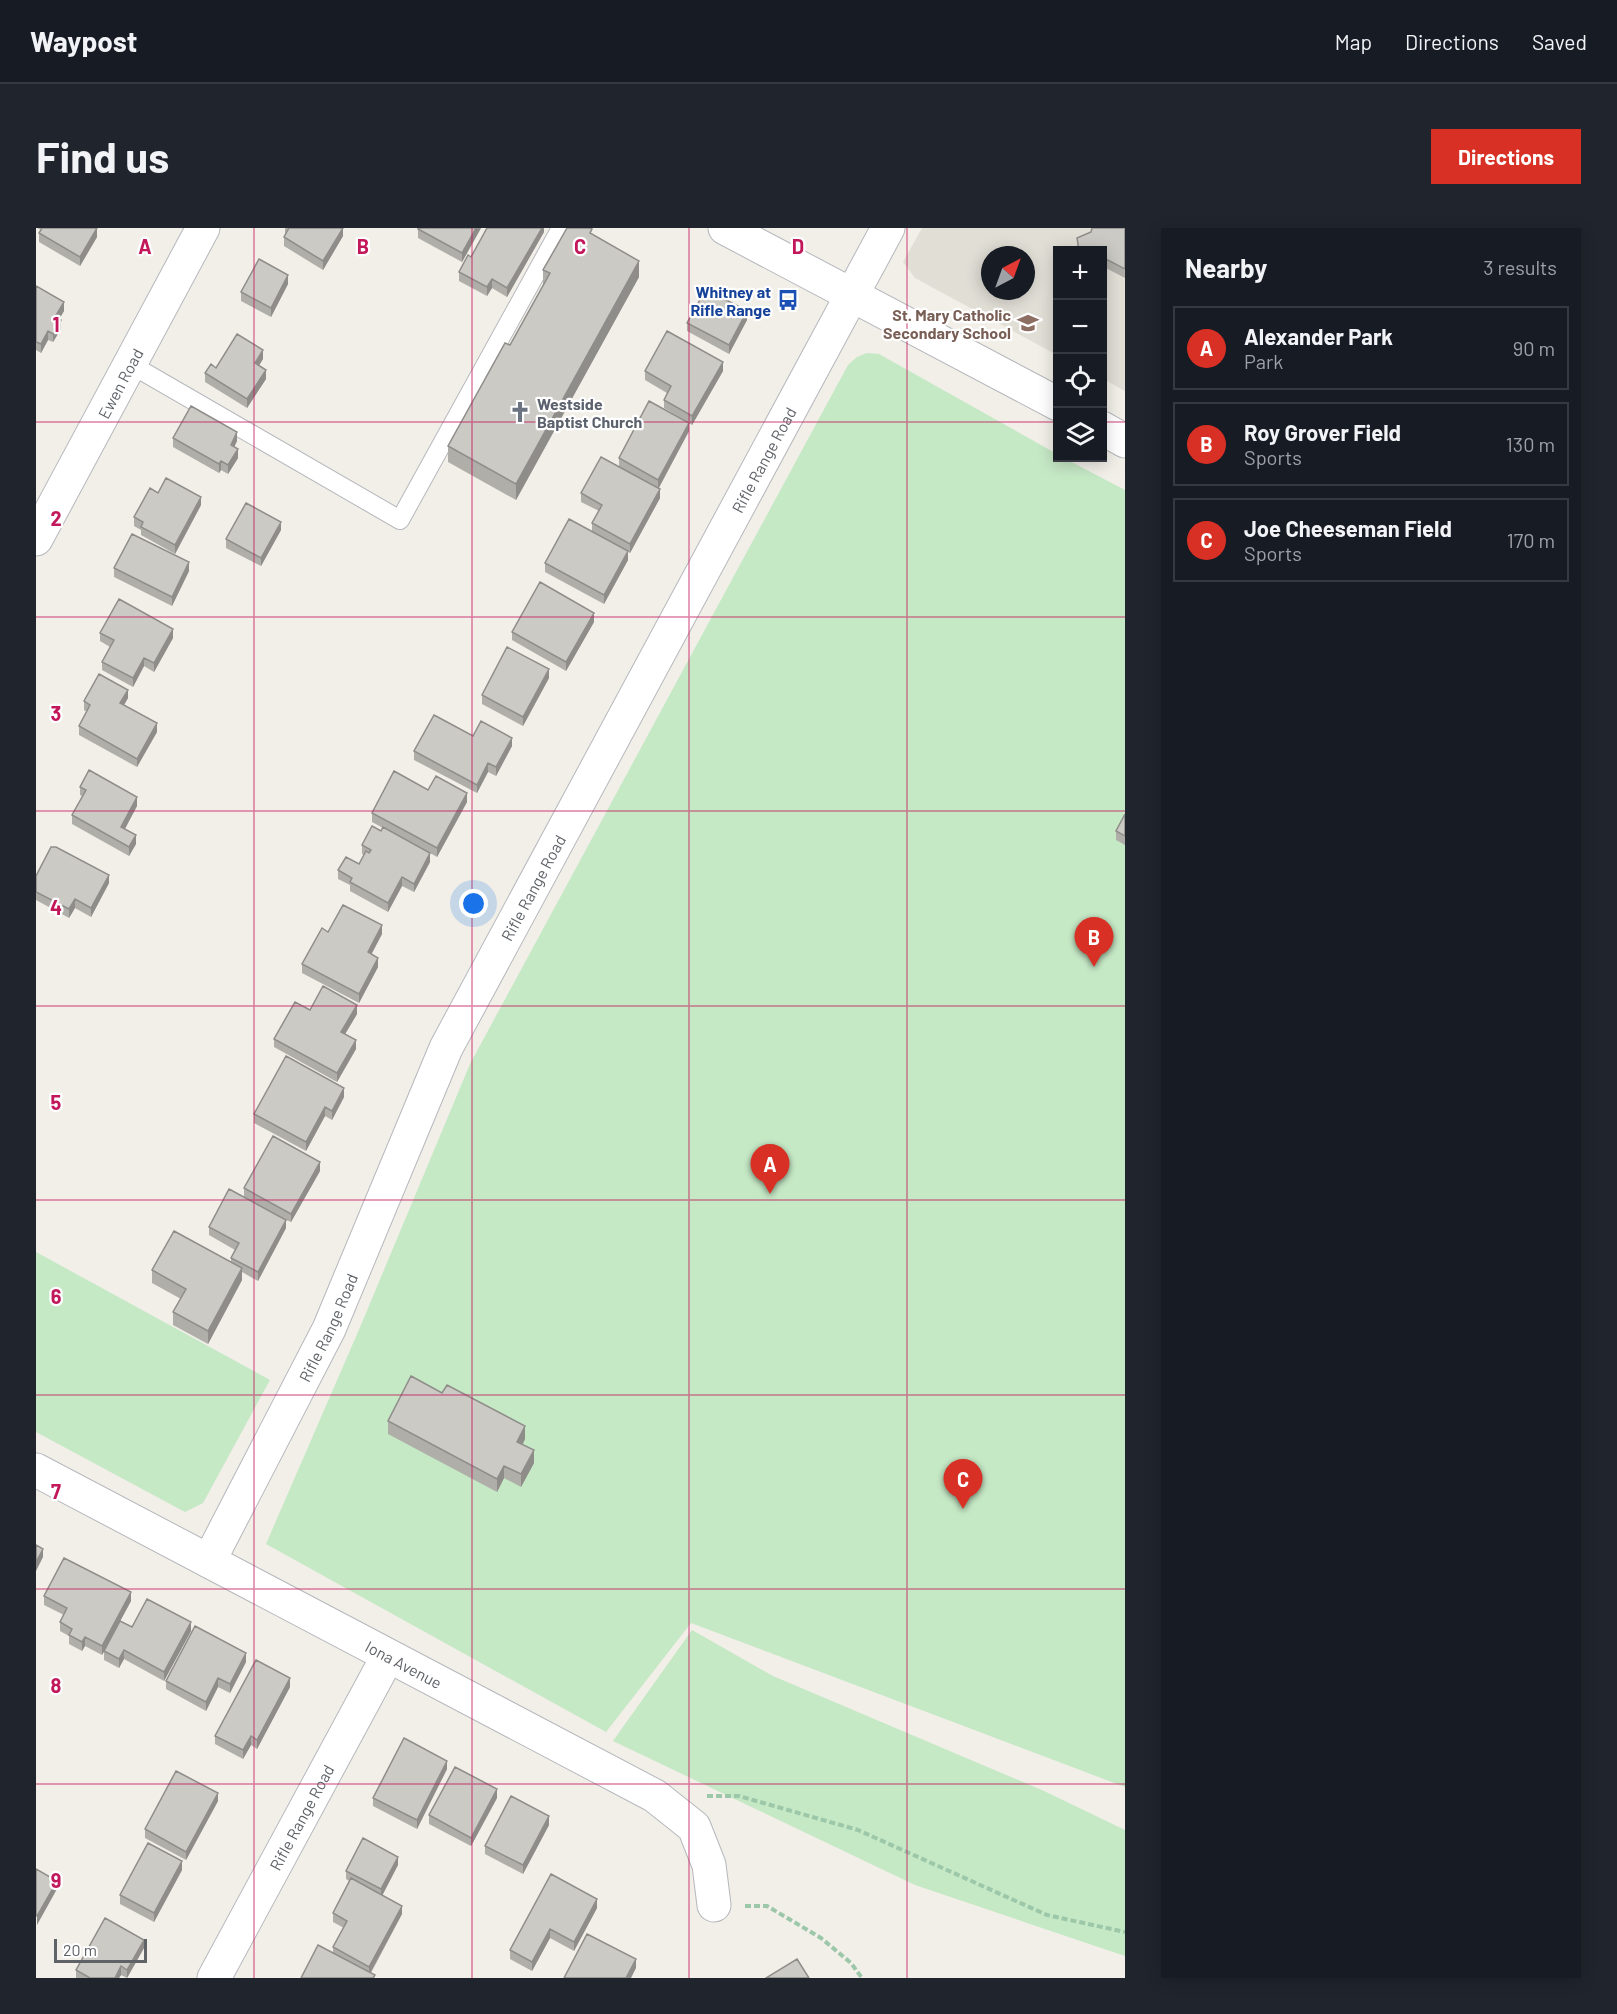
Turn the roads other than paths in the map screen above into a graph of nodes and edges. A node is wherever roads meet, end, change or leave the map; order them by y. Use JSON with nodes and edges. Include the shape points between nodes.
{"nodes":[{"id":1,"x":203,"y":228,"type":"edge"},
{"id":2,"x":561,"y":228,"type":"edge"},
{"id":3,"x":725,"y":228,"type":"edge"},
{"id":4,"x":888,"y":228,"type":"edge"},
{"id":5,"x":851,"y":296,"type":"junction"},
{"id":6,"x":130,"y":364,"type":"junction"},
{"id":7,"x":1053,"y":401,"type":"edge"},
{"id":8,"x":1107,"y":432,"type":"edge"},
{"id":9,"x":1125,"y":441,"type":"edge"},
{"id":10,"x":36,"y":539,"type":"edge"},
{"id":11,"x":36,"y":1470,"type":"edge"},
{"id":12,"x":209,"y":1561,"type":"junction"},
{"id":13,"x":388,"y":1656,"type":"junction"},
{"id":14,"x":714,"y":1905,"type":"road end"},
{"id":15,"x":214,"y":1978,"type":"edge"}],
"edges":[{"from":1,"to":6,"type":"street","name":"Ewen Road"},
{"from":2,"to":6,"type":"lane","via":[[400,520]]},
{"from":3,"to":5,"type":"street"},
{"from":4,"to":5,"type":"street","name":"Rifle Range Road"},
{"from":5,"to":7,"type":"street"},
{"from":5,"to":12,"type":"street","name":"Rifle Range Road","via":[[446,1048],[329,1329]]},
{"from":6,"to":10,"type":"street","name":"Ewen Road"},
{"from":8,"to":9,"type":"street"},
{"from":11,"to":12,"type":"street","name":"Iona Avenue"},
{"from":12,"to":13,"type":"street","name":"Iona Avenue"},
{"from":13,"to":14,"type":"street","name":"Iona Avenue","via":[[656,1796],[694,1827],[709,1865]]},
{"from":13,"to":15,"type":"street","name":"Rifle Range Road"}]}
